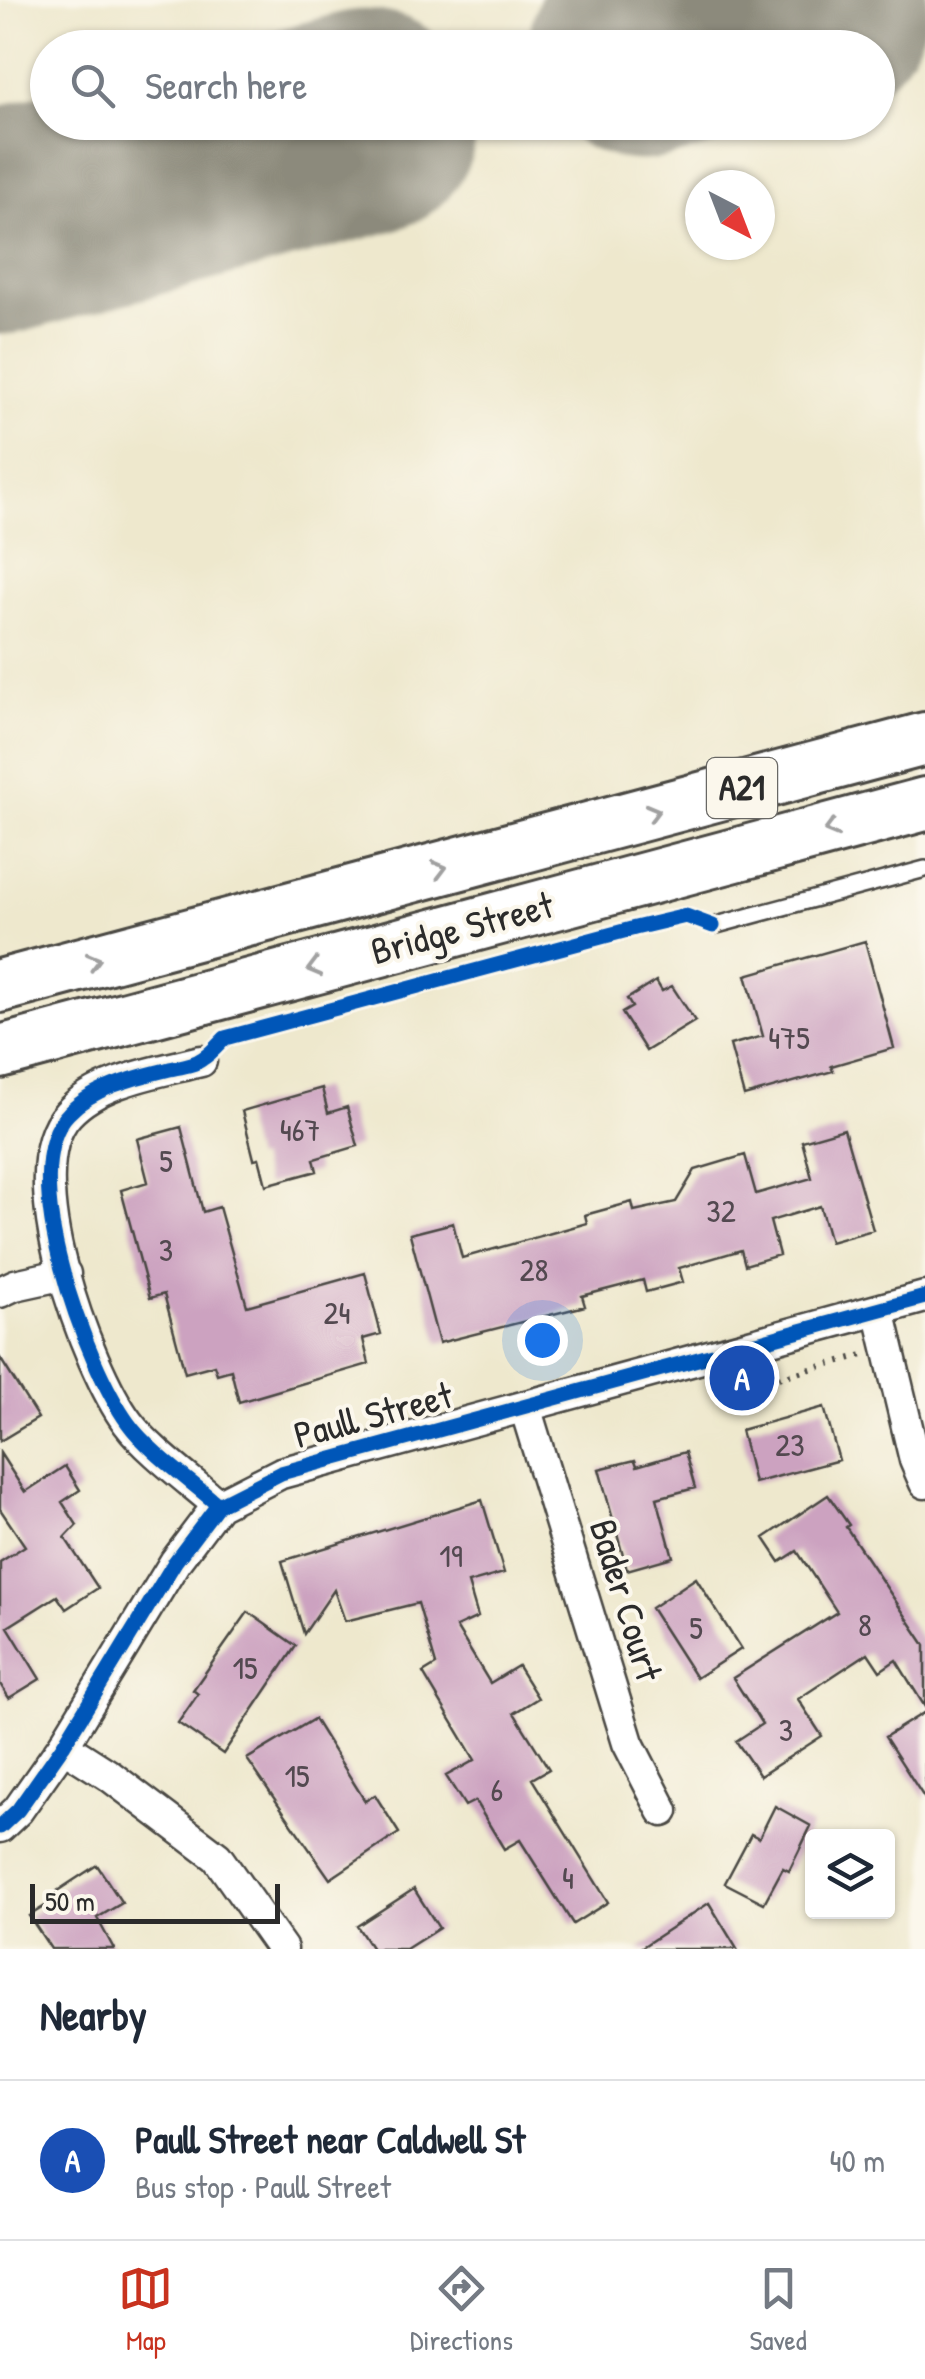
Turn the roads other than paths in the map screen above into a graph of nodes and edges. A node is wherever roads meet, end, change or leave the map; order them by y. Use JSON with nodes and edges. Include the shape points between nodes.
{"nodes":[{"id":1,"x":925,"y":739,"type":"edge"},
{"id":2,"x":925,"y":804,"type":"edge"},
{"id":3,"x":558,"y":837,"type":"junction"},
{"id":4,"x":925,"y":869,"type":"edge"},
{"id":5,"x":576,"y":898,"type":"junction"},
{"id":6,"x":713,"y":926,"type":"dead end"},
{"id":7,"x":0,"y":986,"type":"edge"},
{"id":8,"x":0,"y":1052,"type":"edge"},
{"id":9,"x":201,"y":1061,"type":"dead end"},
{"id":10,"x":64,"y":1274,"type":"junction"},
{"id":11,"x":0,"y":1292,"type":"edge"},
{"id":12,"x":925,"y":1298,"type":"edge"},
{"id":13,"x":879,"y":1310,"type":"junction"},
{"id":14,"x":525,"y":1407,"type":"junction"},
{"id":15,"x":925,"y":1483,"type":"edge"},
{"id":16,"x":218,"y":1505,"type":"junction"},
{"id":17,"x":63,"y":1746,"type":"junction"},
{"id":18,"x":663,"y":1811,"type":"dead end"},
{"id":19,"x":0,"y":1826,"type":"edge"},
{"id":20,"x":282,"y":1949,"type":"edge"}],
"edges":[{"from":3,"to":1,"type":"highway","name":"Bridge Street","number":"A21","one_way":true},
{"from":2,"to":5,"type":"highway","name":"Bridge Street","number":"A21","one_way":true},
{"from":3,"to":5,"type":"highway"},
{"from":7,"to":3,"type":"highway","name":"Bridge Street","number":"A21","one_way":true},
{"from":4,"to":6,"type":"lane"},
{"from":5,"to":8,"type":"highway","name":"Bridge Street","number":"A21","one_way":true},
{"from":9,"to":10,"type":"street","via":[[134,1078],[82,1100],[64,1117],[54,1137],[48,1204]]},
{"from":10,"to":11,"type":"street"},
{"from":10,"to":16,"type":"street","via":[[93,1362],[128,1424]]},
{"from":12,"to":13,"type":"street","name":"Paull Street"},
{"from":13,"to":14,"type":"street","name":"Paull Street"},
{"from":13,"to":15,"type":"street"},
{"from":14,"to":16,"type":"street","name":"Paull Street","via":[[281,1474]]},
{"from":14,"to":18,"type":"street","name":"Bader Court","via":[[628,1743]]},
{"from":16,"to":17,"type":"street","name":"Paull Street","via":[[175,1562]]},
{"from":17,"to":19,"type":"street","name":"Paull Street"},
{"from":17,"to":20,"type":"street","via":[[216,1857]]}]}
